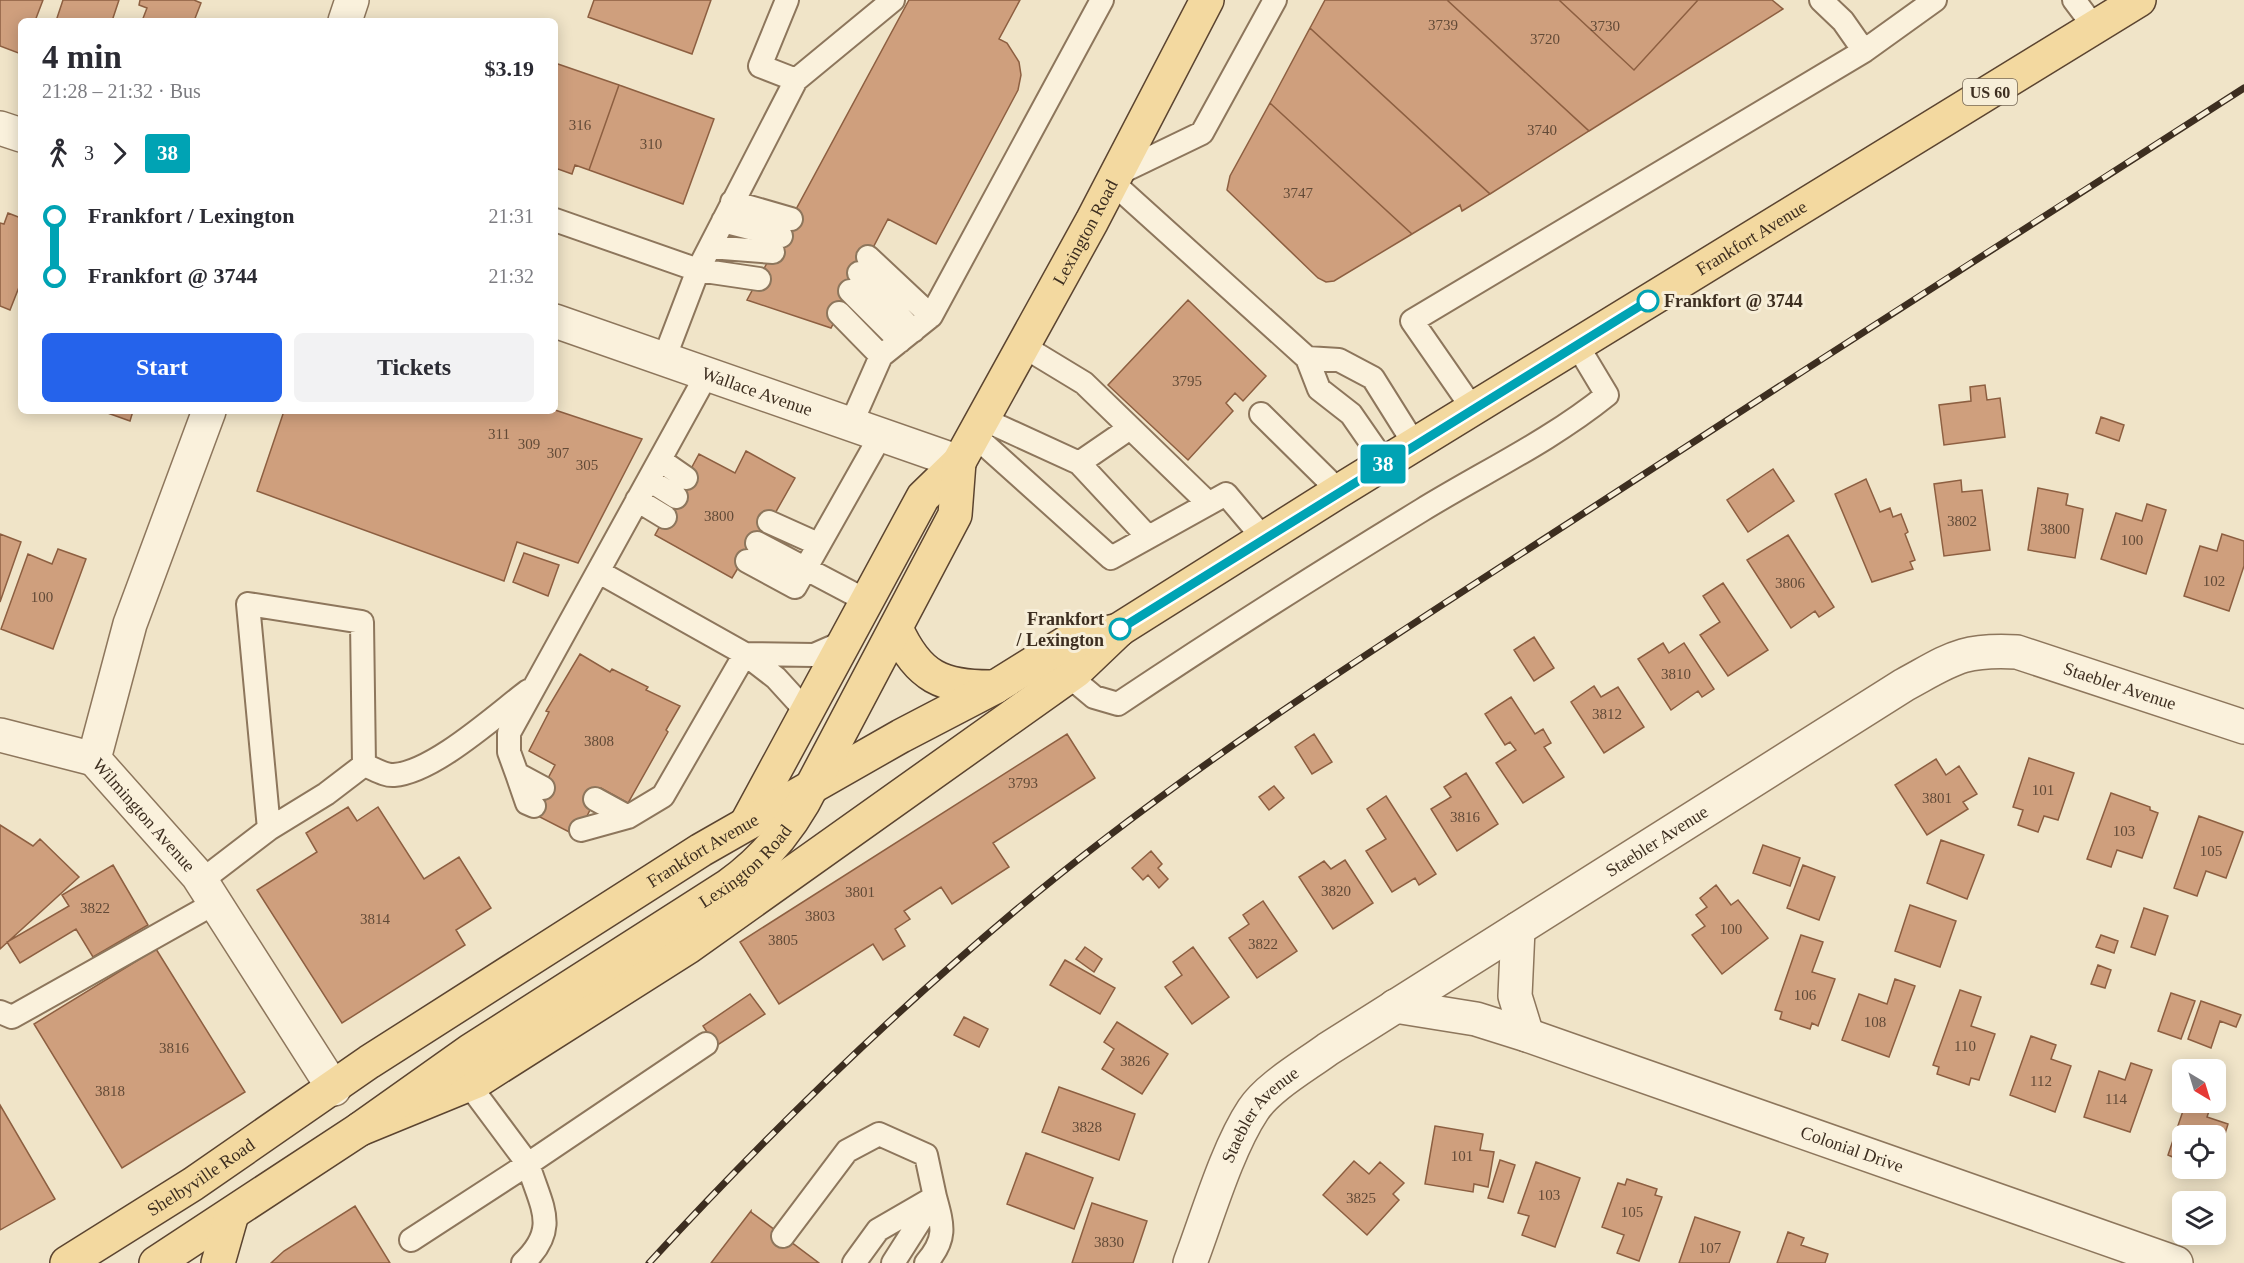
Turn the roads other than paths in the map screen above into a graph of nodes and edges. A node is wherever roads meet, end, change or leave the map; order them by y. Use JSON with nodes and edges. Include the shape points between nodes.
{"nodes":[{"id":1,"x":352,"y":0,"type":"edge"},
{"id":2,"x":787,"y":0,"type":"edge"},
{"id":3,"x":892,"y":0,"type":"edge"},
{"id":4,"x":1102,"y":0,"type":"edge"},
{"id":5,"x":1207,"y":0,"type":"edge"},
{"id":6,"x":1275,"y":0,"type":"edge"},
{"id":7,"x":1821,"y":0,"type":"edge"},
{"id":8,"x":1935,"y":0,"type":"edge"},
{"id":9,"x":2074,"y":0,"type":"edge"},
{"id":10,"x":2139,"y":0,"type":"edge"},
{"id":11,"x":346,"y":18,"type":"edge"},
{"id":12,"x":2095,"y":28,"type":"junction"},
{"id":13,"x":1863,"y":51,"type":"junction"},
{"id":14,"x":796,"y":80,"type":"junction"},
{"id":15,"x":0,"y":128,"type":"edge"},
{"id":16,"x":18,"y":134,"type":"edge"},
{"id":17,"x":1114,"y":178,"type":"junction"},
{"id":18,"x":728,"y":211,"type":"junction"},
{"id":19,"x":558,"y":221,"type":"edge"},
{"id":20,"x":710,"y":247,"type":"junction"},
{"id":21,"x":698,"y":270,"type":"junction"},
{"id":22,"x":759,"y":279,"type":"dead end"},
{"id":23,"x":839,"y":313,"type":"dead end"},
{"id":24,"x":931,"y":316,"type":"junction"},
{"id":25,"x":558,"y":322,"type":"edge"},
{"id":26,"x":906,"y":336,"type":"junction"},
{"id":27,"x":1577,"y":345,"type":"junction"},
{"id":28,"x":1023,"y":346,"type":"junction"},
{"id":29,"x":881,"y":356,"type":"junction"},
{"id":30,"x":1307,"y":358,"type":"junction"},
{"id":31,"x":664,"y":359,"type":"junction"},
{"id":32,"x":707,"y":374,"type":"junction"},
{"id":33,"x":1473,"y":409,"type":"junction"},
{"id":34,"x":208,"y":414,"type":"edge"},
{"id":35,"x":1261,"y":414,"type":"dead end"},
{"id":36,"x":1130,"y":428,"type":"junction"},
{"id":37,"x":866,"y":430,"type":"junction"},
{"id":38,"x":972,"y":439,"type":"junction"},
{"id":39,"x":1415,"y":445,"type":"junction"},
{"id":40,"x":660,"y":460,"type":"junction"},
{"id":41,"x":1079,"y":463,"type":"junction"},
{"id":42,"x":1385,"y":463,"type":"junction"},
{"id":43,"x":649,"y":480,"type":"junction"},
{"id":44,"x":1339,"y":491,"type":"junction"},
{"id":45,"x":638,"y":500,"type":"junction"},
{"id":46,"x":1208,"y":503,"type":"junction"},
{"id":47,"x":665,"y":517,"type":"dead end"},
{"id":48,"x":769,"y":522,"type":"dead end"},
{"id":49,"x":1148,"y":537,"type":"junction"},
{"id":50,"x":1264,"y":539,"type":"junction"},
{"id":51,"x":818,"y":544,"type":"junction"},
{"id":52,"x":752,"y":552,"type":"dead end"},
{"id":53,"x":804,"y":568,"type":"junction"},
{"id":54,"x":598,"y":572,"type":"junction"},
{"id":55,"x":867,"y":601,"type":"junction"},
{"id":56,"x":897,"y":628,"type":"junction"},
{"id":57,"x":1120,"y":629,"type":"junction"},
{"id":58,"x":846,"y":641,"type":"junction"},
{"id":59,"x":745,"y":654,"type":"junction"},
{"id":60,"x":1069,"y":676,"type":"junction"},
{"id":61,"x":536,"y":684,"type":"junction"},
{"id":62,"x":994,"y":687,"type":"junction"},
{"id":63,"x":807,"y":712,"type":"junction"},
{"id":64,"x":2244,"y":727,"type":"edge"},
{"id":65,"x":0,"y":735,"type":"edge"},
{"id":66,"x":509,"y":752,"type":"junction"},
{"id":67,"x":94,"y":759,"type":"junction"},
{"id":68,"x":364,"y":765,"type":"junction"},
{"id":69,"x":812,"y":787,"type":"junction"},
{"id":70,"x":628,"y":817,"type":"junction"},
{"id":71,"x":746,"y":824,"type":"junction"},
{"id":72,"x":269,"y":829,"type":"junction"},
{"id":73,"x":208,"y":892,"type":"junction"},
{"id":74,"x":1518,"y":929,"type":"junction"},
{"id":75,"x":1395,"y":1006,"type":"junction"},
{"id":76,"x":0,"y":1012,"type":"edge"},
{"id":77,"x":1527,"y":1035,"type":"junction"},
{"id":78,"x":706,"y":1044,"type":"dead end"},
{"id":79,"x":461,"y":1073,"type":"junction"},
{"id":80,"x":334,"y":1089,"type":"junction"},
{"id":81,"x":528,"y":1164,"type":"junction"},
{"id":82,"x":935,"y":1197,"type":"junction"},
{"id":83,"x":232,"y":1214,"type":"junction"},
{"id":84,"x":783,"y":1236,"type":"dead end"},
{"id":85,"x":411,"y":1240,"type":"dead end"},
{"id":86,"x":67,"y":1263,"type":"edge"},
{"id":87,"x":156,"y":1263,"type":"edge"},
{"id":88,"x":218,"y":1263,"type":"edge"},
{"id":89,"x":523,"y":1263,"type":"edge"},
{"id":90,"x":854,"y":1263,"type":"edge"},
{"id":91,"x":893,"y":1263,"type":"edge"},
{"id":92,"x":927,"y":1263,"type":"edge"},
{"id":93,"x":1190,"y":1263,"type":"edge"},
{"id":94,"x":2176,"y":1263,"type":"edge"}],
"edges":[{"from":1,"to":11,"type":"street"},
{"from":2,"to":14,"type":"lane","via":[[760,66]]},
{"from":3,"to":14,"type":"lane"},
{"from":4,"to":24,"type":"lane"},
{"from":5,"to":17,"type":"main road","name":"Lexington Road"},
{"from":6,"to":17,"type":"lane","via":[[1202,133]]},
{"from":7,"to":13,"type":"lane","via":[[1843,21]]},
{"from":8,"to":13,"type":"lane"},
{"from":9,"to":12,"type":"lane"},
{"from":10,"to":12,"type":"main road","name":"Frankfort Avenue","number":"US 60"},
{"from":12,"to":27,"type":"main road","name":"Frankfort Avenue","number":"US 60"},
{"from":13,"to":33,"type":"lane","via":[[1412,321]]},
{"from":14,"to":18,"type":"lane"},
{"from":15,"to":16,"type":"street"},
{"from":17,"to":28,"type":"main road","name":"Lexington Road"},
{"from":17,"to":30,"type":"lane"},
{"from":18,"to":20,"type":"lane"},
{"from":18,"to":20,"type":"lane","via":[[782,236]]},
{"from":19,"to":21,"type":"lane"},
{"from":20,"to":21,"type":"lane"},
{"from":21,"to":22,"type":"lane"},
{"from":21,"to":31,"type":"lane"},
{"from":23,"to":29,"type":"lane"},
{"from":24,"to":26,"type":"lane"},
{"from":24,"to":26,"type":"lane","via":[[859,274]]},
{"from":25,"to":31,"type":"street","name":"Wallace Avenue"},
{"from":26,"to":29,"type":"lane"},
{"from":27,"to":33,"type":"main road","name":"Frankfort Avenue","number":"US 60"},
{"from":27,"to":60,"type":"lane","via":[[1607,395],[1573,423],[1424,509],[1118,704],[1094,696]]},
{"from":28,"to":36,"type":"lane","via":[[1084,383]]},
{"from":28,"to":38,"type":"main road","name":"Lexington Road"},
{"from":29,"to":37,"type":"lane"},
{"from":30,"to":39,"type":"lane","via":[[1339,360],[1373,378]]},
{"from":30,"to":42,"type":"lane","via":[[1319,389],[1351,414]]},
{"from":31,"to":32,"type":"street","name":"Wallace Avenue"},
{"from":32,"to":37,"type":"street","name":"Wallace Avenue"},
{"from":32,"to":40,"type":"lane"},
{"from":33,"to":39,"type":"main road","name":"Frankfort Avenue","number":"US 60"},
{"from":34,"to":67,"type":"street","name":"Wilmington Avenue","via":[[130,624]]},
{"from":35,"to":44,"type":"lane"},
{"from":36,"to":41,"type":"lane"},
{"from":36,"to":46,"type":"lane"},
{"from":37,"to":38,"type":"street","name":"Wallace Avenue"},
{"from":37,"to":51,"type":"lane"},
{"from":38,"to":41,"type":"lane"},
{"from":38,"to":49,"type":"lane","via":[[1111,558]]},
{"from":38,"to":55,"type":"main road","name":"Lexington Road","via":[[923,497]]},
{"from":38,"to":56,"type":"main road","name":"Lexington Road","via":[[955,515]]},
{"from":39,"to":42,"type":"main road","name":"Frankfort Avenue","number":"US 60"},
{"from":40,"to":43,"type":"lane"},
{"from":40,"to":43,"type":"lane","via":[[681,487]]},
{"from":41,"to":49,"type":"lane"},
{"from":42,"to":44,"type":"main road","name":"Frankfort Avenue","number":"US 60"},
{"from":43,"to":45,"type":"lane"},
{"from":44,"to":50,"type":"main road","name":"Frankfort Avenue","number":"US 60"},
{"from":45,"to":47,"type":"lane"},
{"from":45,"to":54,"type":"lane"},
{"from":46,"to":49,"type":"lane"},
{"from":46,"to":50,"type":"lane","via":[[1226,494]]},
{"from":48,"to":51,"type":"lane"},
{"from":50,"to":57,"type":"main road","name":"Frankfort Avenue","number":"US 60"},
{"from":51,"to":53,"type":"lane"},
{"from":52,"to":53,"type":"lane","via":[[795,587]]},
{"from":53,"to":55,"type":"lane"},
{"from":54,"to":59,"type":"lane"},
{"from":54,"to":61,"type":"lane"},
{"from":55,"to":58,"type":"main road","name":"Lexington Road"},
{"from":56,"to":62,"type":"main road","via":[[908,653],[936,678],[956,686]]},
{"from":56,"to":69,"type":"main road","name":"Lexington Road"},
{"from":57,"to":60,"type":"main road","name":"Frankfort Avenue"},
{"from":57,"to":62,"type":"main road","name":"Frankfort Avenue","via":[[1069,641]]},
{"from":58,"to":59,"type":"lane","via":[[814,656]]},
{"from":58,"to":63,"type":"main road","name":"Lexington Road"},
{"from":59,"to":63,"type":"lane","via":[[776,678]]},
{"from":59,"to":70,"type":"lane","via":[[663,796]]},
{"from":60,"to":79,"type":"main road","name":"Frankfort Avenue","via":[[698,941]]},
{"from":61,"to":66,"type":"lane","via":[[509,733]]},
{"from":61,"to":68,"type":"lane","via":[[456,746],[412,772],[391,776]]},
{"from":62,"to":69,"type":"main road","name":"Frankfort Avenue"},
{"from":63,"to":71,"type":"main road","name":"Lexington Road"},
{"from":64,"to":74,"type":"street","name":"Staebler Avenue","via":[[2017,652],[1981,650],[1957,656]]},
{"from":65,"to":67,"type":"street"},
{"from":66,"to":66,"type":"lane","via":[[542,790],[527,803],[516,774]]},
{"from":67,"to":73,"type":"street","name":"Wilmington Avenue"},
{"from":68,"to":72,"type":"lane"},
{"from":68,"to":72,"type":"lane","via":[[362,622],[248,604]]},
{"from":69,"to":71,"type":"main road","name":"Frankfort Avenue"},
{"from":69,"to":79,"type":"main road","name":"Lexington Road","via":[[786,830],[739,878]]},
{"from":70,"to":70,"type":"lane","via":[[588,814]]},
{"from":71,"to":80,"type":"main road","name":"Frankfort Avenue","via":[[499,978]]},
{"from":72,"to":73,"type":"lane"},
{"from":73,"to":76,"type":"lane","via":[[12,1017]]},
{"from":73,"to":80,"type":"street","name":"Wilmington Avenue"},
{"from":74,"to":75,"type":"street","name":"Staebler Avenue"},
{"from":74,"to":77,"type":"street","via":[[1515,996]]},
{"from":75,"to":77,"type":"street","name":"Colonial Drive","via":[[1476,1019]]},
{"from":75,"to":93,"type":"street","name":"Staebler Avenue","via":[[1328,1049],[1254,1108]]},
{"from":77,"to":94,"type":"street","name":"Colonial Drive"},
{"from":78,"to":81,"type":"lane"},
{"from":79,"to":81,"type":"lane"},
{"from":79,"to":83,"type":"main road","name":"Frankfort Avenue","via":[[360,1128]]},
{"from":80,"to":86,"type":"main road","name":"Shelbyville Road"},
{"from":81,"to":85,"type":"lane"},
{"from":81,"to":89,"type":"lane","via":[[547,1224],[543,1240]]},
{"from":82,"to":84,"type":"lane","via":[[926,1155],[879,1134],[847,1151]]},
{"from":82,"to":90,"type":"lane","via":[[878,1230]]},
{"from":82,"to":91,"type":"lane"},
{"from":82,"to":92,"type":"lane","via":[[943,1225],[939,1249]]},
{"from":83,"to":87,"type":"main road"},
{"from":83,"to":88,"type":"main road"}]}
